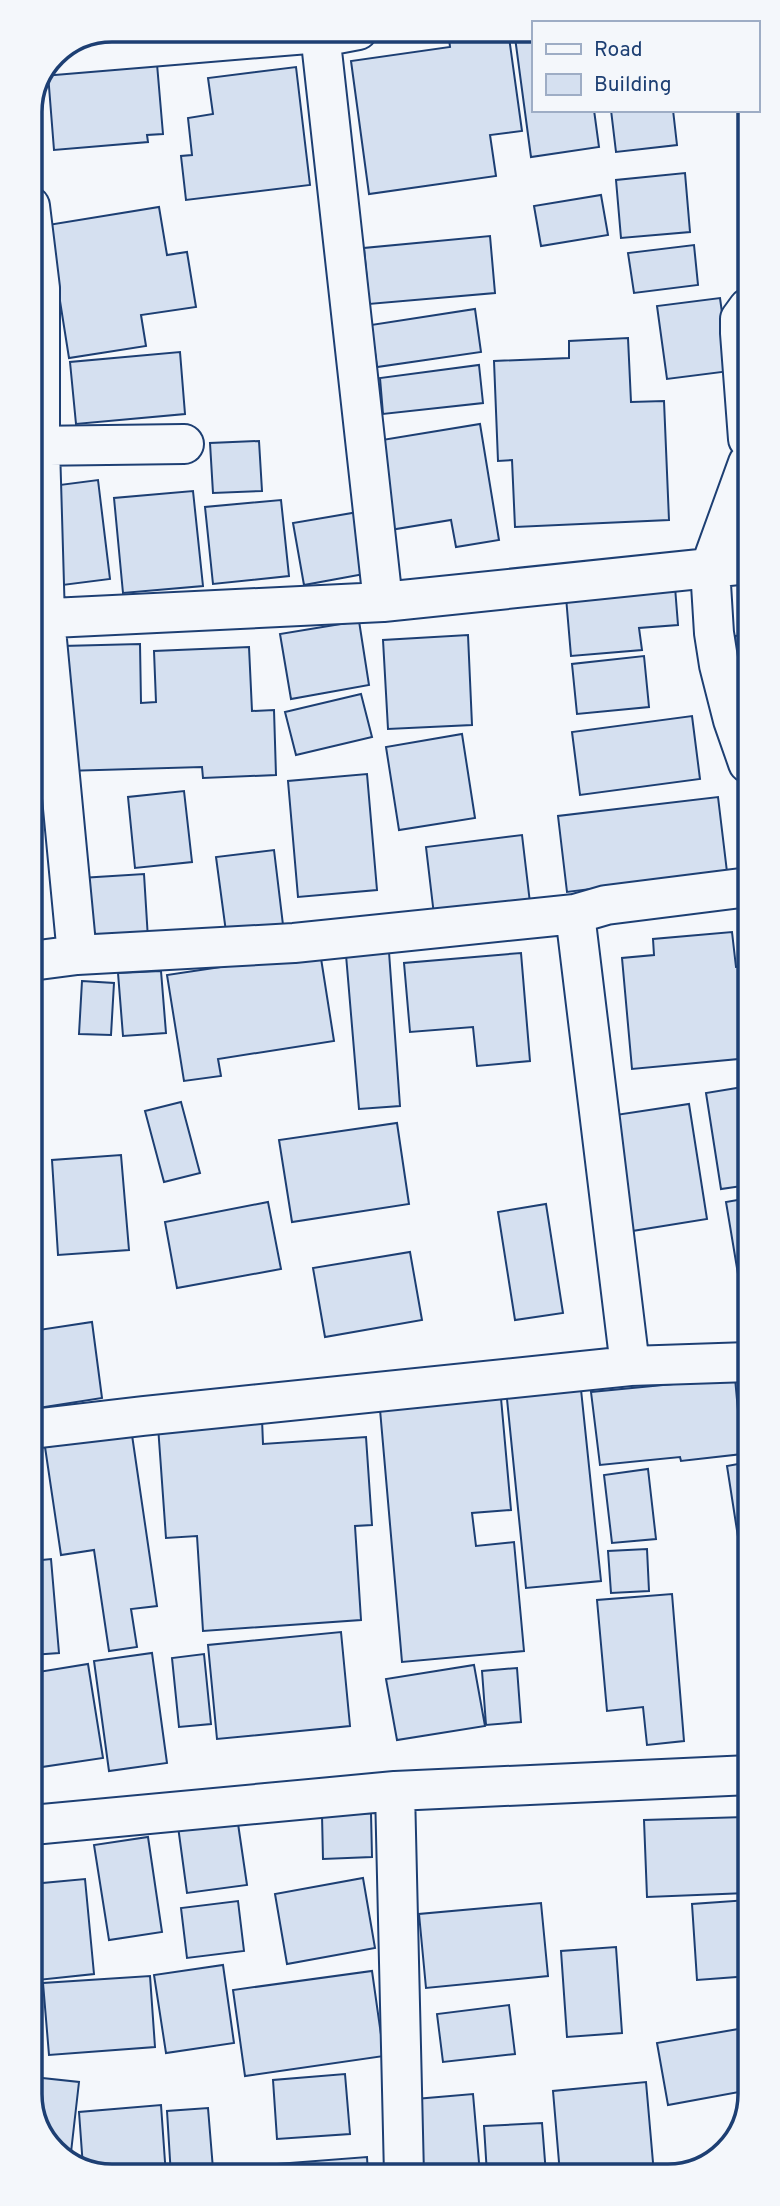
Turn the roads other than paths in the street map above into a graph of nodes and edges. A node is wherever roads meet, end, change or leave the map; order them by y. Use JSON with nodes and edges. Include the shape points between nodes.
{"nodes":[{"id":1,"x":214,"y":42,"type":"edge"},
{"id":2,"x":339,"y":42,"type":"edge"},
{"id":3,"x":74,"y":53,"type":"edge"},
{"id":4,"x":184,"y":444,"type":"dead end"},
{"id":5,"x":42,"y":446,"type":"edge"},
{"id":6,"x":738,"y":491,"type":"edge"},
{"id":7,"x":738,"y":565,"type":"edge"},
{"id":8,"x":710,"y":568,"type":"junction"},
{"id":9,"x":383,"y":602,"type":"junction"},
{"id":10,"x":42,"y":619,"type":"edge"},
{"id":11,"x":42,"y":654,"type":"edge"},
{"id":12,"x":738,"y":734,"type":"edge"},
{"id":13,"x":738,"y":888,"type":"edge"},
{"id":14,"x":575,"y":914,"type":"junction"},
{"id":15,"x":77,"y":956,"type":"junction"},
{"id":16,"x":42,"y":960,"type":"edge"},
{"id":17,"x":738,"y":1362,"type":"edge"},
{"id":18,"x":631,"y":1366,"type":"junction"},
{"id":19,"x":42,"y":1428,"type":"edge"},
{"id":20,"x":738,"y":1776,"type":"edge"},
{"id":21,"x":395,"y":1791,"type":"junction"},
{"id":22,"x":42,"y":1824,"type":"edge"},
{"id":23,"x":404,"y":2164,"type":"edge"}],
"edges":[{"from":1,"to":3,"type":"street"},
{"from":2,"to":9,"type":"street"},
{"from":4,"to":5,"type":"street"},
{"from":6,"to":8,"type":"street"},
{"from":7,"to":8,"type":"street"},
{"from":8,"to":9,"type":"street"},
{"from":8,"to":12,"type":"street","via":[[719,665]]},
{"from":9,"to":10,"type":"street"},
{"from":11,"to":15,"type":"street"},
{"from":13,"to":14,"type":"street","via":[[606,905]]},
{"from":14,"to":15,"type":"street","via":[[294,943]]},
{"from":14,"to":18,"type":"street"},
{"from":15,"to":16,"type":"street"},
{"from":17,"to":18,"type":"street"},
{"from":18,"to":19,"type":"street"},
{"from":20,"to":21,"type":"street"},
{"from":21,"to":22,"type":"street"},
{"from":21,"to":23,"type":"street"}]}
